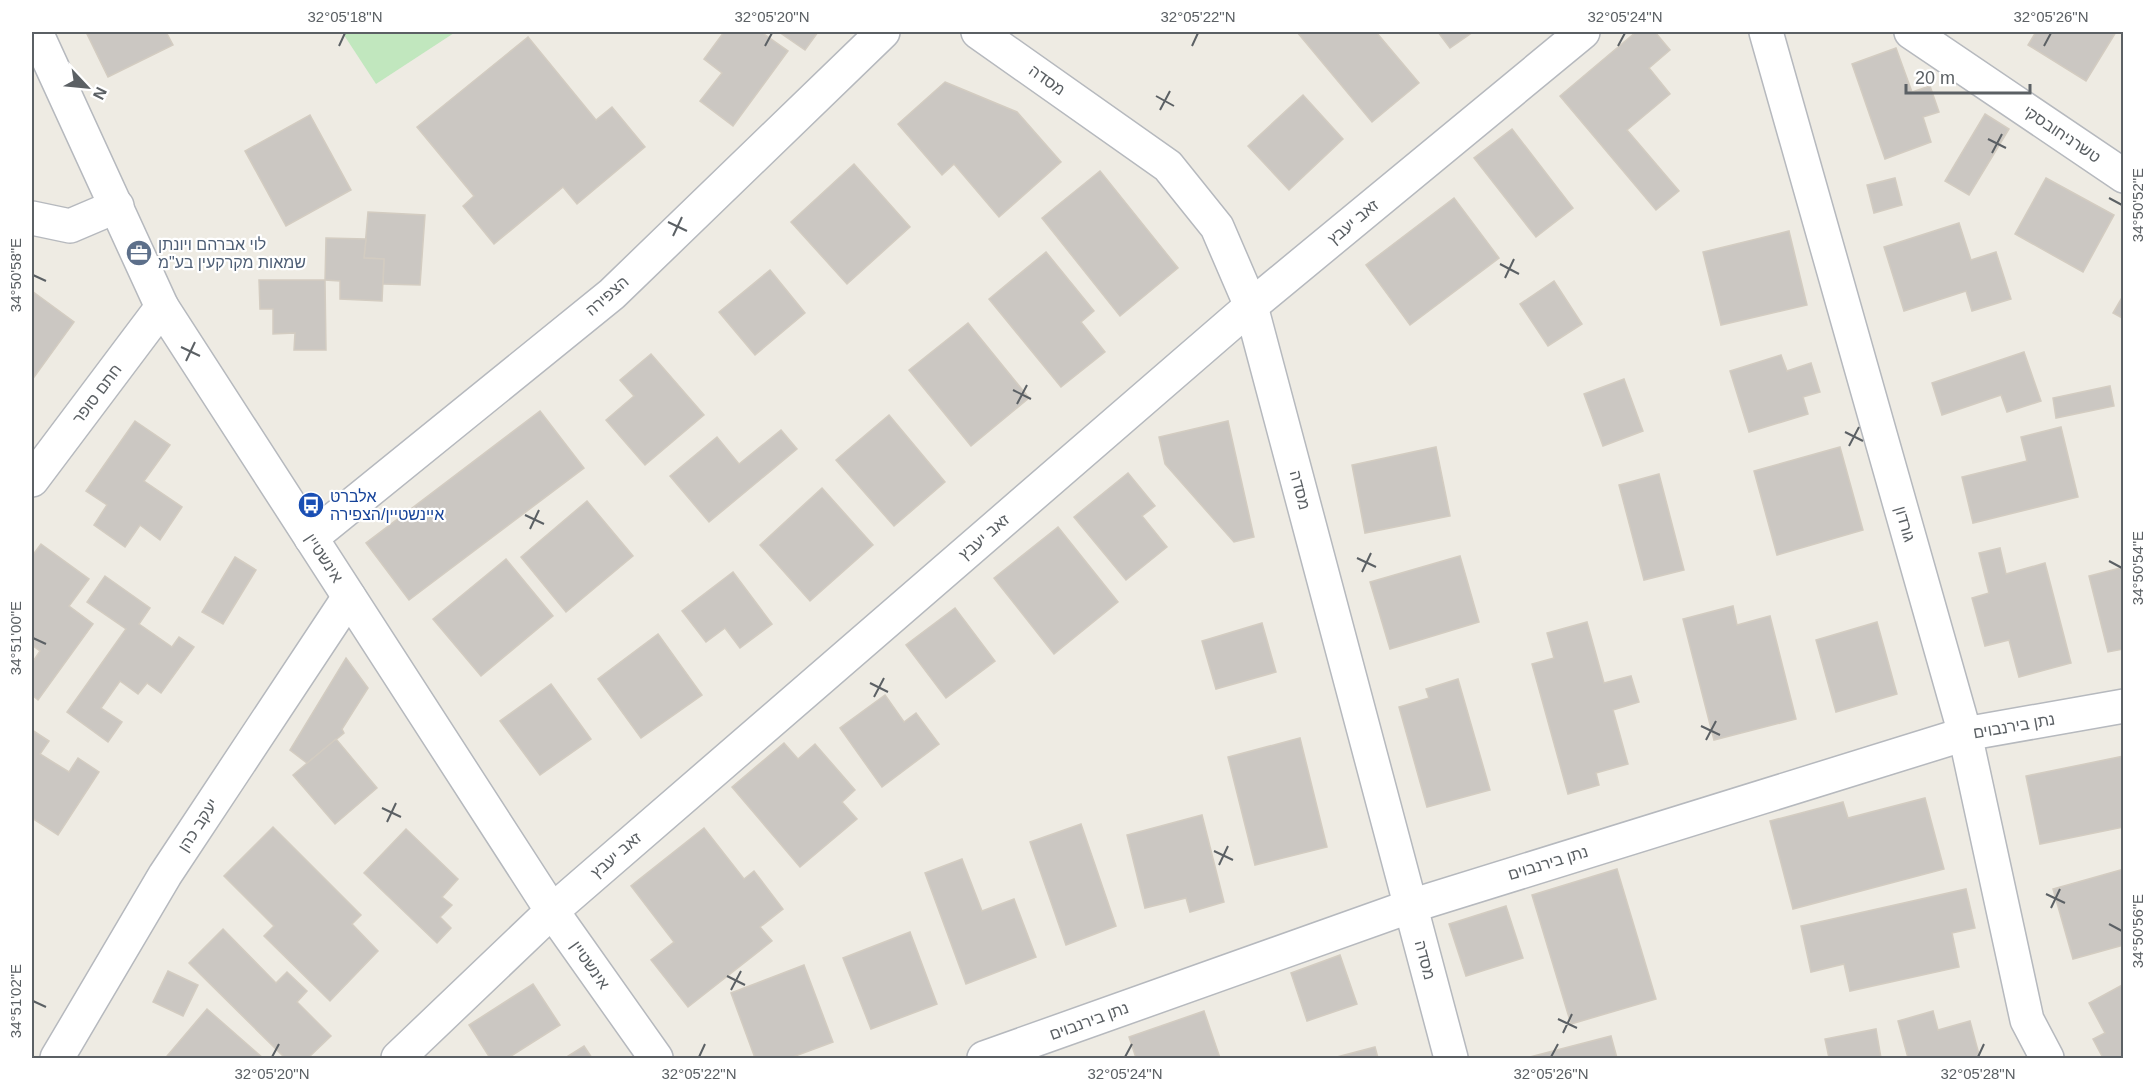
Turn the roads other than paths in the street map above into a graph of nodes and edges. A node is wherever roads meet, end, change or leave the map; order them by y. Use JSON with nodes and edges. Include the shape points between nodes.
{"nodes":[{"id":1,"x":36,"y":32,"type":"edge"},
{"id":2,"x":883,"y":32,"type":"edge"},
{"id":3,"x":978,"y":32,"type":"edge"},
{"id":4,"x":1583,"y":32,"type":"edge"},
{"id":5,"x":1766,"y":32,"type":"edge"},
{"id":6,"x":1911,"y":32,"type":"edge"},
{"id":7,"x":2124,"y":176,"type":"edge"},
{"id":8,"x":117,"y":206,"type":"junction"},
{"id":9,"x":32,"y":218,"type":"edge"},
{"id":10,"x":1251,"y":306,"type":"junction"},
{"id":11,"x":162,"y":307,"type":"junction"},
{"id":12,"x":32,"y":480,"type":"edge"},
{"id":13,"x":311,"y":538,"type":"junction"},
{"id":14,"x":349,"y":597,"type":"junction"},
{"id":15,"x":2124,"y":706,"type":"edge"},
{"id":16,"x":1965,"y":734,"type":"junction"},
{"id":17,"x":1411,"y":906,"type":"junction"},
{"id":18,"x":552,"y":911,"type":"junction"},
{"id":19,"x":57,"y":1059,"type":"edge"},
{"id":20,"x":398,"y":1059,"type":"edge"},
{"id":21,"x":656,"y":1059,"type":"edge"},
{"id":22,"x":984,"y":1059,"type":"edge"},
{"id":23,"x":1451,"y":1059,"type":"edge"},
{"id":24,"x":2047,"y":1059,"type":"edge"}],
"edges":[{"from":1,"to":8,"type":"street","name":"אינשטיין"},
{"from":2,"to":13,"type":"street","name":"הצפירה","via":[[612,294]]},
{"from":3,"to":10,"type":"street","name":"מסדה","via":[[1168,166],[1217,227]]},
{"from":4,"to":10,"type":"street","name":"זאב יעבץ"},
{"from":5,"to":16,"type":"street","name":"גורדון"},
{"from":6,"to":7,"type":"street","name":"טשרניחובסקי"},
{"from":8,"to":9,"type":"street","via":[[70,226]]},
{"from":8,"to":11,"type":"street","name":"אינשטיין"},
{"from":10,"to":17,"type":"street","name":"מסדה"},
{"from":10,"to":18,"type":"street","name":"זאב יעבץ"},
{"from":11,"to":12,"type":"street","name":"חתם סופר"},
{"from":11,"to":13,"type":"street","name":"אינשטיין"},
{"from":13,"to":14,"type":"street","name":"אינשטיין"},
{"from":14,"to":18,"type":"street","name":"אינשטיין"},
{"from":14,"to":19,"type":"street","name":"יעקב כהן","via":[[165,875]]},
{"from":15,"to":16,"type":"street","name":"נתן בירנבוים"},
{"from":16,"to":17,"type":"street","name":"נתן בירנבוים"},
{"from":16,"to":24,"type":"street","name":"גורדון","via":[[2026,1020]]},
{"from":17,"to":22,"type":"street","name":"נתן בירנבוים"},
{"from":17,"to":23,"type":"street","name":"מסדה"},
{"from":18,"to":20,"type":"street","name":"זאב יעבץ"},
{"from":18,"to":21,"type":"street","name":"אינשטיין"}]}
